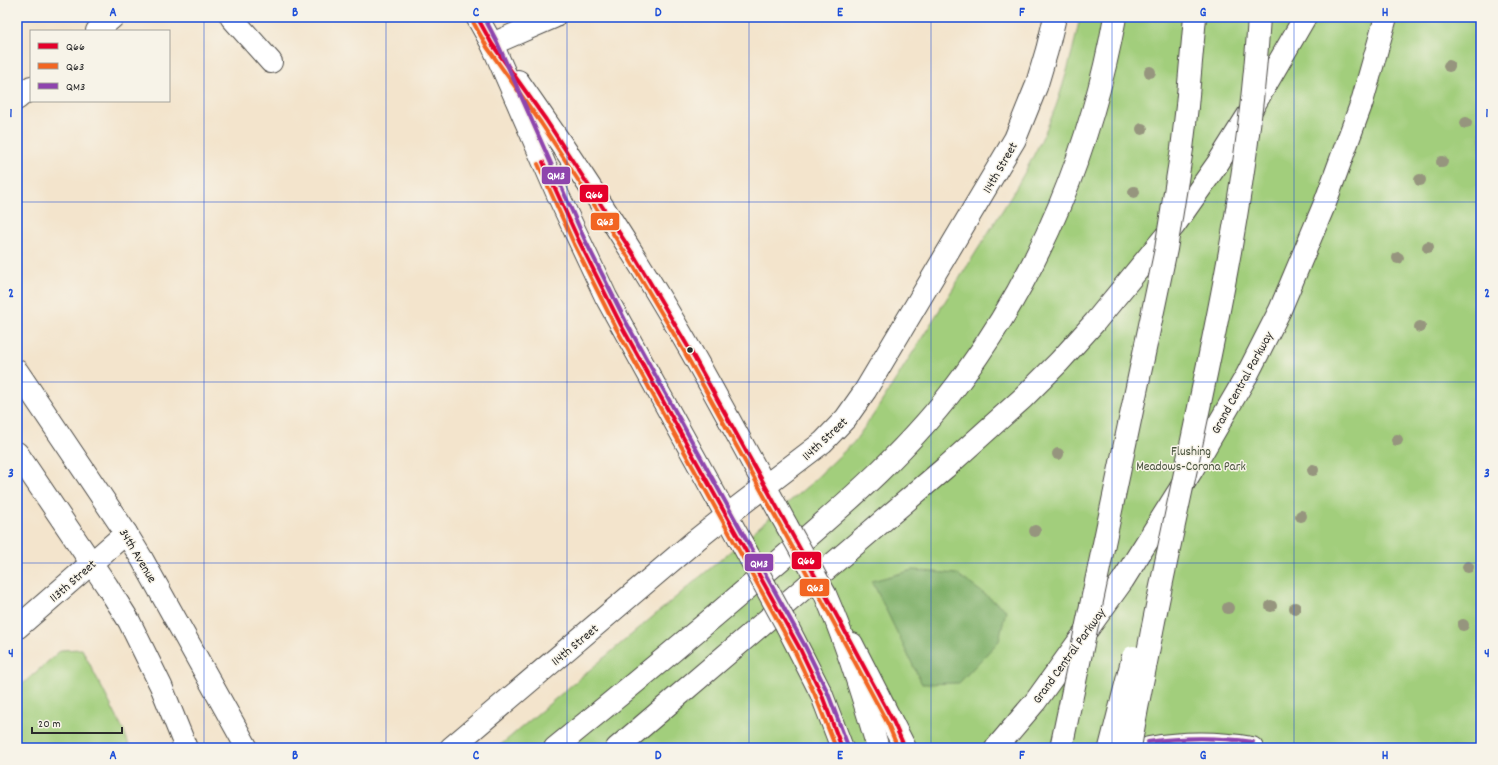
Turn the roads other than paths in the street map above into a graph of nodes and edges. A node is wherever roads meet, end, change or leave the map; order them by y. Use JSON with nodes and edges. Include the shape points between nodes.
{"nodes":[{"id":1,"x":113,"y":17,"type":"edge"},
{"id":2,"x":231,"y":17,"type":"edge"},
{"id":3,"x":477,"y":17,"type":"edge"},
{"id":4,"x":554,"y":17,"type":"edge"},
{"id":5,"x":1055,"y":17,"type":"edge"},
{"id":6,"x":1115,"y":17,"type":"edge"},
{"id":7,"x":1195,"y":17,"type":"edge"},
{"id":8,"x":1259,"y":17,"type":"edge"},
{"id":9,"x":1305,"y":17,"type":"edge"},
{"id":10,"x":1386,"y":17,"type":"edge"},
{"id":11,"x":98,"y":30,"type":"edge"},
{"id":12,"x":492,"y":44,"type":"junction"},
{"id":13,"x":271,"y":62,"type":"dead end"},
{"id":14,"x":30,"y":88,"type":"edge"},
{"id":15,"x":17,"y":99,"type":"edge"},
{"id":16,"x":17,"y":372,"type":"edge"},
{"id":17,"x":17,"y":453,"type":"edge"},
{"id":18,"x":1185,"y":471,"type":"junction"},
{"id":19,"x":766,"y":486,"type":"junction"},
{"id":20,"x":726,"y":516,"type":"junction"},
{"id":21,"x":126,"y":533,"type":"junction"},
{"id":22,"x":92,"y":562,"type":"junction"},
{"id":23,"x":825,"y":594,"type":"junction"},
{"id":24,"x":17,"y":628,"type":"edge"},
{"id":25,"x":656,"y":667,"type":"junction"},
{"id":26,"x":186,"y":748,"type":"edge"},
{"id":27,"x":247,"y":748,"type":"edge"},
{"id":28,"x":451,"y":748,"type":"edge"},
{"id":29,"x":555,"y":748,"type":"edge"},
{"id":30,"x":571,"y":748,"type":"edge"},
{"id":31,"x":617,"y":748,"type":"edge"},
{"id":32,"x":842,"y":748,"type":"edge"},
{"id":33,"x":878,"y":748,"type":"edge"},
{"id":34,"x":905,"y":748,"type":"edge"},
{"id":35,"x":996,"y":748,"type":"edge"},
{"id":36,"x":1061,"y":748,"type":"edge"},
{"id":37,"x":1110,"y":748,"type":"edge"},
{"id":38,"x":1130,"y":748,"type":"edge"},
{"id":39,"x":1149,"y":748,"type":"edge"},
{"id":40,"x":1252,"y":748,"type":"edge"}],
"edges":[{"from":1,"to":11,"type":"main road"},
{"from":2,"to":13,"type":"main road"},
{"from":3,"to":12,"type":"main road"},
{"from":4,"to":12,"type":"main road"},
{"from":5,"to":19,"type":"main road","name":"114th Street","via":[[1036,87],[1015,139],[865,391],[831,434]]},
{"from":6,"to":25,"type":"main road","via":[[1096,105],[1065,193],[1022,284],[965,374],[929,418],[849,502]]},
{"from":7,"to":36,"type":"main road","bridge":true,"via":[[1179,170],[1164,257]]},
{"from":8,"to":18,"type":"main road","bridge":true,"via":[[1246,147],[1232,240]]},
{"from":9,"to":31,"type":"main road","via":[[1218,163],[1168,233],[1059,362],[945,468]]},
{"from":10,"to":35,"type":"main road","name":"Grand Central Parkway","via":[[1362,102],[1330,189],[1280,310],[1247,374],[1192,470],[1123,580],[1035,702]]},
{"from":12,"to":19,"type":"main road","via":[[546,120],[635,258]]},
{"from":12,"to":20,"type":"main road","via":[[606,297]]},
{"from":14,"to":15,"type":"main road"},
{"from":16,"to":21,"type":"main road","name":"34th Avenue"},
{"from":17,"to":22,"type":"main road"},
{"from":18,"to":37,"type":"main road","bridge":true},
{"from":18,"to":38,"type":"main road","bridge":true},
{"from":19,"to":20,"type":"main road","name":"114th Street"},
{"from":19,"to":23,"type":"main road","bridge":true},
{"from":20,"to":28,"type":"main road","name":"114th Street"},
{"from":20,"to":32,"type":"main road","bridge":true,"via":[[821,693]]},
{"from":21,"to":22,"type":"main road","name":"113th Street"},
{"from":21,"to":27,"type":"main road","name":"34th Avenue"},
{"from":22,"to":24,"type":"main road","name":"113th Street"},
{"from":22,"to":26,"type":"main road","via":[[129,621],[161,686]]},
{"from":23,"to":33,"type":"main road","via":[[857,677]]},
{"from":23,"to":34,"type":"main road"},
{"from":25,"to":29,"type":"main road"},
{"from":25,"to":30,"type":"main road"},
{"from":39,"to":40,"type":"main road","via":[[1196,743]]}]}
